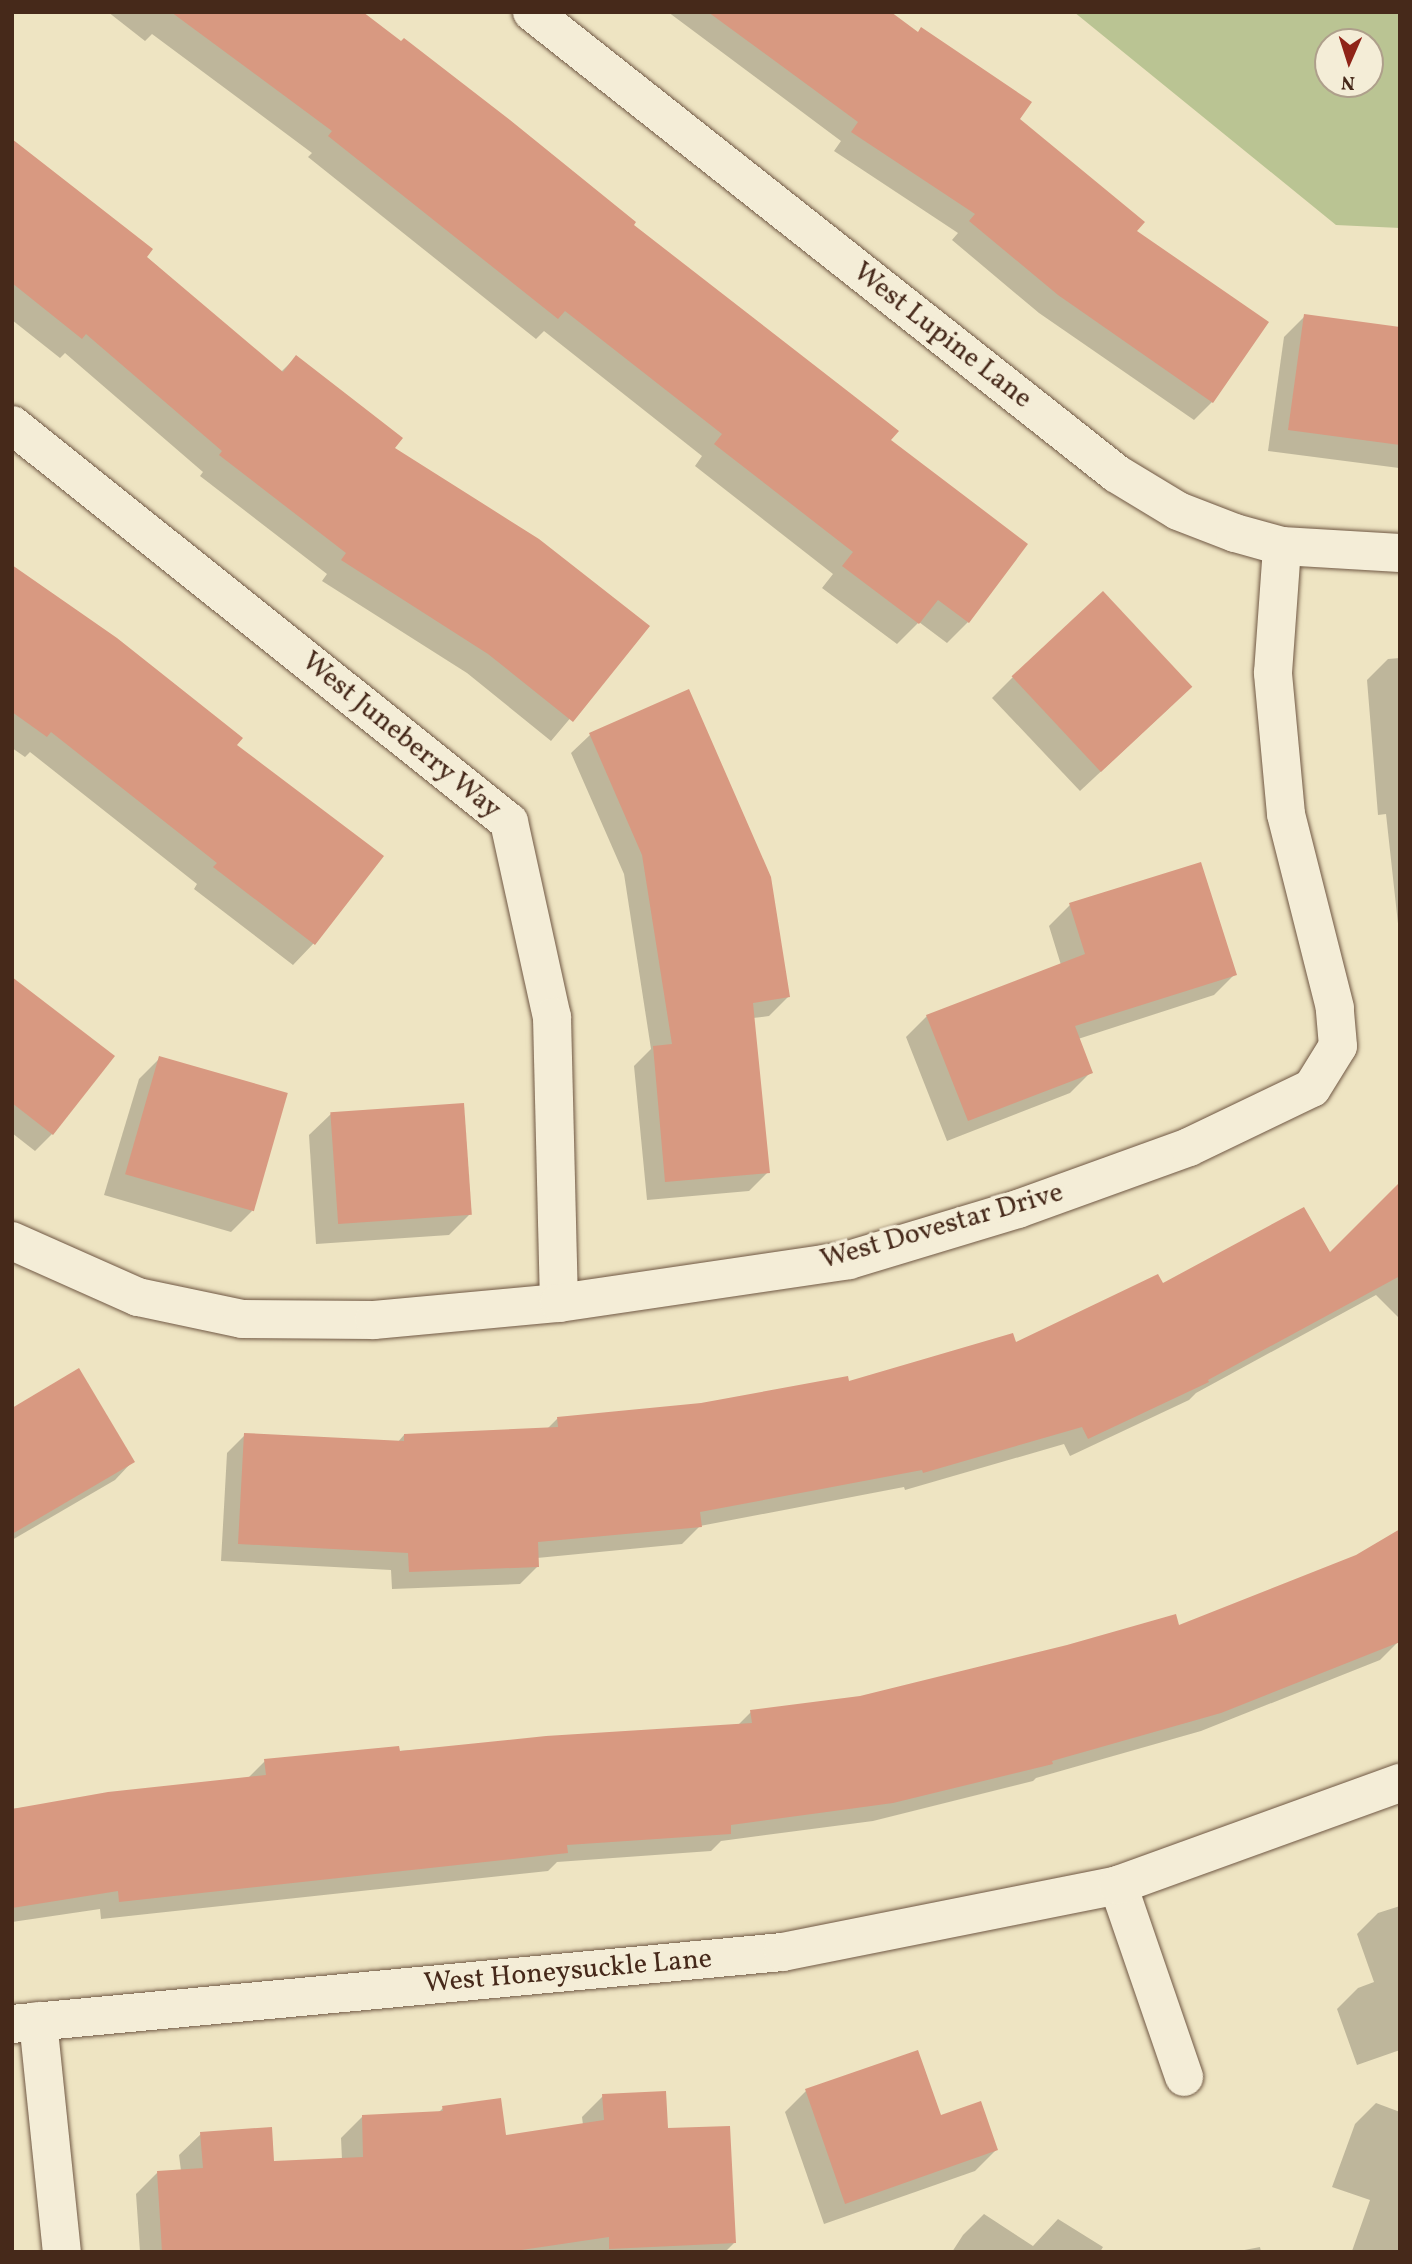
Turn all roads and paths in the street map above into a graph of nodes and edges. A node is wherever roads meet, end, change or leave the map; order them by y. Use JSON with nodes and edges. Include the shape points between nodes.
{"nodes":[{"id":1,"x":532,"y":12,"type":"edge"},
{"id":2,"x":12,"y":425,"type":"edge"},
{"id":3,"x":1282,"y":546,"type":"junction"},
{"id":4,"x":1400,"y":553,"type":"edge"},
{"id":5,"x":12,"y":1241,"type":"edge"},
{"id":6,"x":559,"y":1303,"type":"junction"},
{"id":7,"x":1400,"y":1783,"type":"edge"},
{"id":8,"x":1118,"y":1885,"type":"junction"},
{"id":9,"x":25,"y":2023,"type":"edge"},
{"id":10,"x":1184,"y":2077,"type":"dead end"},
{"id":11,"x":62,"y":2252,"type":"edge"}],
"edges":[{"from":1,"to":3,"type":"street","name":"West Lupine Lane","via":[[1117,474],[1178,511]]},
{"from":2,"to":6,"type":"street","name":"West Juneberry Way","via":[[509,822],[552,1017]]},
{"from":3,"to":4,"type":"street","name":"West Lupine Lane"},
{"from":3,"to":6,"type":"street","name":"West Dovestar Drive","via":[[1273,673],[1286,814],[1335,1008],[1338,1046],[1311,1088],[1189,1147],[1018,1209],[849,1260]]},
{"from":5,"to":6,"type":"street","name":"West Dovestar Drive","via":[[138,1297],[242,1320],[374,1320]]},
{"from":7,"to":8,"type":"street","name":"West Honeysuckle Lane"},
{"from":8,"to":9,"type":"street","name":"West Honeysuckle Lane","via":[[783,1952]]},
{"from":8,"to":10,"type":"street"},
{"from":9,"to":11,"type":"street"}]}
